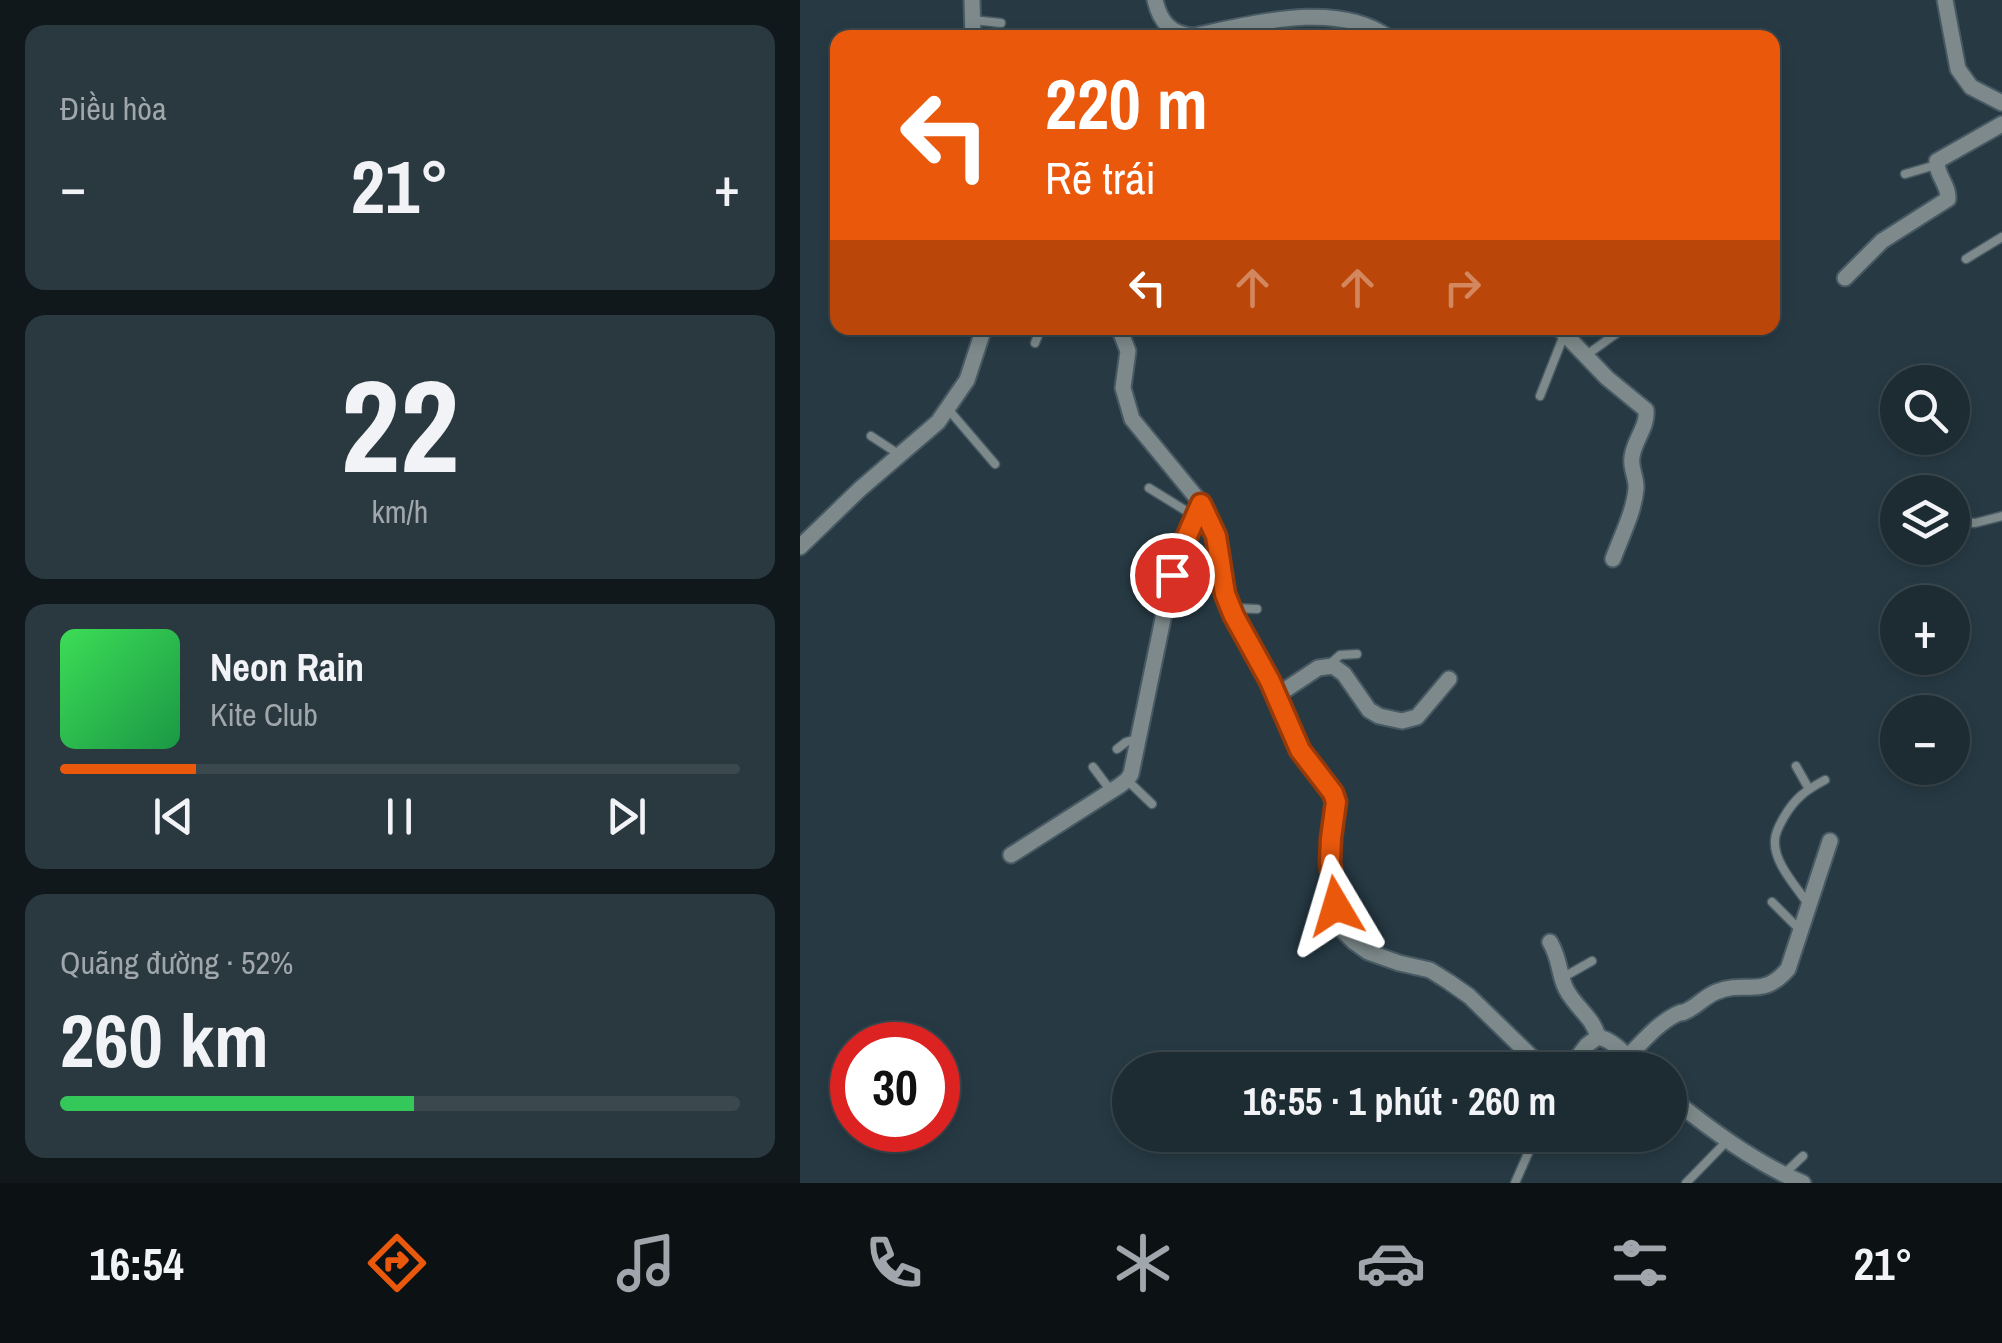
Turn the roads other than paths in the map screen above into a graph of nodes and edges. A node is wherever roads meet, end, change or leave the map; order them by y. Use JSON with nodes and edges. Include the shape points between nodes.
{"nodes":[{"id":1,"x":1156,"y":0,"type":"edge"},
{"id":2,"x":1945,"y":0,"type":"edge"},
{"id":3,"x":970,"y":1,"type":"edge"},
{"id":4,"x":1342,"y":5,"type":"edge"},
{"id":5,"x":972,"y":20,"type":"junction"},
{"id":6,"x":1001,"y":24,"type":"dead end"},
{"id":7,"x":973,"y":30,"type":"edge"},
{"id":8,"x":1174,"y":30,"type":"edge"},
{"id":9,"x":1218,"y":30,"type":"edge"},
{"id":10,"x":1382,"y":30,"type":"edge"},
{"id":11,"x":2002,"y":103,"type":"edge"},
{"id":12,"x":2002,"y":124,"type":"edge"},
{"id":13,"x":1936,"y":165,"type":"junction"},
{"id":14,"x":1905,"y":174,"type":"dead end"},
{"id":15,"x":2002,"y":238,"type":"edge"},
{"id":16,"x":1966,"y":259,"type":"dead end"},
{"id":17,"x":1845,"y":278,"type":"dead end"},
{"id":18,"x":982,"y":335,"type":"edge"},
{"id":19,"x":1038,"y":335,"type":"edge"},
{"id":20,"x":1122,"y":335,"type":"edge"},
{"id":21,"x":1560,"y":335,"type":"edge"},
{"id":22,"x":1566,"y":335,"type":"edge"},
{"id":23,"x":1614,"y":335,"type":"edge"},
{"id":24,"x":1035,"y":343,"type":"dead end"},
{"id":25,"x":1585,"y":356,"type":"junction"},
{"id":26,"x":1540,"y":396,"type":"dead end"},
{"id":27,"x":948,"y":409,"type":"junction"},
{"id":28,"x":872,"y":436,"type":"dead end"},
{"id":29,"x":900,"y":455,"type":"junction"},
{"id":30,"x":996,"y":464,"type":"dead end"},
{"id":31,"x":1149,"y":488,"type":"dead end"},
{"id":32,"x":1198,"y":510,"type":"junction"},
{"id":33,"x":2002,"y":516,"type":"edge"},
{"id":34,"x":1970,"y":523,"type":"edge"},
{"id":35,"x":800,"y":547,"type":"edge"},
{"id":36,"x":1613,"y":559,"type":"dead end"},
{"id":37,"x":1230,"y":608,"type":"junction"},
{"id":38,"x":1257,"y":608,"type":"dead end"},
{"id":39,"x":1357,"y":654,"type":"dead end"},
{"id":40,"x":1328,"y":665,"type":"junction"},
{"id":41,"x":1448,"y":679,"type":"dead end"},
{"id":42,"x":1276,"y":696,"type":"junction"},
{"id":43,"x":1140,"y":738,"type":"junction"},
{"id":44,"x":1117,"y":749,"type":"dead end"},
{"id":45,"x":1796,"y":766,"type":"dead end"},
{"id":46,"x":1094,"y":767,"type":"dead end"},
{"id":47,"x":1128,"y":780,"type":"junction"},
{"id":48,"x":1825,"y":780,"type":"dead end"},
{"id":49,"x":1809,"y":789,"type":"junction"},
{"id":50,"x":1111,"y":791,"type":"junction"},
{"id":51,"x":1152,"y":804,"type":"dead end"},
{"id":52,"x":1830,"y":841,"type":"dead end"},
{"id":53,"x":1012,"y":855,"type":"dead end"},
{"id":54,"x":1772,"y":902,"type":"dead end"},
{"id":55,"x":1808,"y":904,"type":"junction"},
{"id":56,"x":1799,"y":929,"type":"junction"},
{"id":57,"x":1550,"y":942,"type":"dead end"},
{"id":58,"x":1592,"y":961,"type":"dead end"},
{"id":59,"x":1562,"y":978,"type":"junction"},
{"id":60,"x":1598,"y":1037,"type":"junction"},
{"id":61,"x":1527,"y":1052,"type":"edge"},
{"id":62,"x":1582,"y":1052,"type":"edge"},
{"id":63,"x":1621,"y":1052,"type":"edge"},
{"id":64,"x":1632,"y":1052,"type":"edge"},
{"id":65,"x":1687,"y":1110,"type":"edge"},
{"id":66,"x":1728,"y":1140,"type":"junction"},
{"id":67,"x":1529,"y":1152,"type":"edge"},
{"id":68,"x":1803,"y":1156,"type":"dead end"},
{"id":69,"x":1794,"y":1180,"type":"edge"},
{"id":70,"x":1515,"y":1183,"type":"edge"},
{"id":71,"x":1686,"y":1183,"type":"edge"}],
"edges":[{"from":1,"to":8,"type":"street","via":[[1158,14]]},
{"from":2,"to":11,"type":"street","via":[[1958,69],[1971,87]]},
{"from":3,"to":5,"type":"street"},
{"from":4,"to":9,"type":"street"},
{"from":4,"to":10,"type":"street"},
{"from":5,"to":6,"type":"lane"},
{"from":5,"to":7,"type":"street"},
{"from":12,"to":13,"type":"street"},
{"from":13,"to":14,"type":"lane"},
{"from":13,"to":17,"type":"street","via":[[1946,201],[1882,241]]},
{"from":15,"to":16,"type":"lane"},
{"from":18,"to":27,"type":"street","via":[[967,380]]},
{"from":19,"to":24,"type":"lane"},
{"from":20,"to":32,"type":"street","via":[[1128,351],[1123,388],[1132,419]]},
{"from":21,"to":26,"type":"lane"},
{"from":22,"to":25,"type":"street"},
{"from":23,"to":25,"type":"lane"},
{"from":25,"to":36,"type":"street","via":[[1646,410],[1632,453],[1636,494]]},
{"from":27,"to":29,"type":"street"},
{"from":27,"to":30,"type":"lane"},
{"from":28,"to":29,"type":"lane"},
{"from":29,"to":35,"type":"street"},
{"from":31,"to":32,"type":"lane"},
{"from":32,"to":37,"type":"street","via":[[1216,536]]},
{"from":32,"to":43,"type":"street","via":[[1172,575]]},
{"from":33,"to":34,"type":"lane"},
{"from":37,"to":38,"type":"lane"},
{"from":37,"to":42,"type":"street"},
{"from":39,"to":40,"type":"lane"},
{"from":40,"to":41,"type":"street","via":[[1344,674],[1369,710],[1402,721],[1417,717]]},
{"from":40,"to":42,"type":"street"},
{"from":42,"to":61,"type":"street","via":[[1300,750],[1336,802],[1330,862],[1344,932],[1368,952],[1449,982]]},
{"from":43,"to":44,"type":"lane"},
{"from":43,"to":47,"type":"street"},
{"from":45,"to":49,"type":"lane"},
{"from":46,"to":50,"type":"lane"},
{"from":47,"to":50,"type":"street"},
{"from":47,"to":51,"type":"lane"},
{"from":48,"to":49,"type":"lane"},
{"from":49,"to":55,"type":"lane","via":[[1795,799],[1774,843]]},
{"from":50,"to":53,"type":"street"},
{"from":52,"to":55,"type":"street"},
{"from":54,"to":56,"type":"lane"},
{"from":55,"to":56,"type":"street"},
{"from":56,"to":64,"type":"street","via":[[1779,979],[1707,996],[1661,1024]]},
{"from":57,"to":59,"type":"street"},
{"from":58,"to":59,"type":"lane"},
{"from":59,"to":60,"type":"street"},
{"from":60,"to":62,"type":"street"},
{"from":60,"to":63,"type":"street"},
{"from":65,"to":66,"type":"street"},
{"from":66,"to":69,"type":"street"},
{"from":66,"to":71,"type":"lane"},
{"from":67,"to":70,"type":"lane"},
{"from":68,"to":69,"type":"lane"}]}
